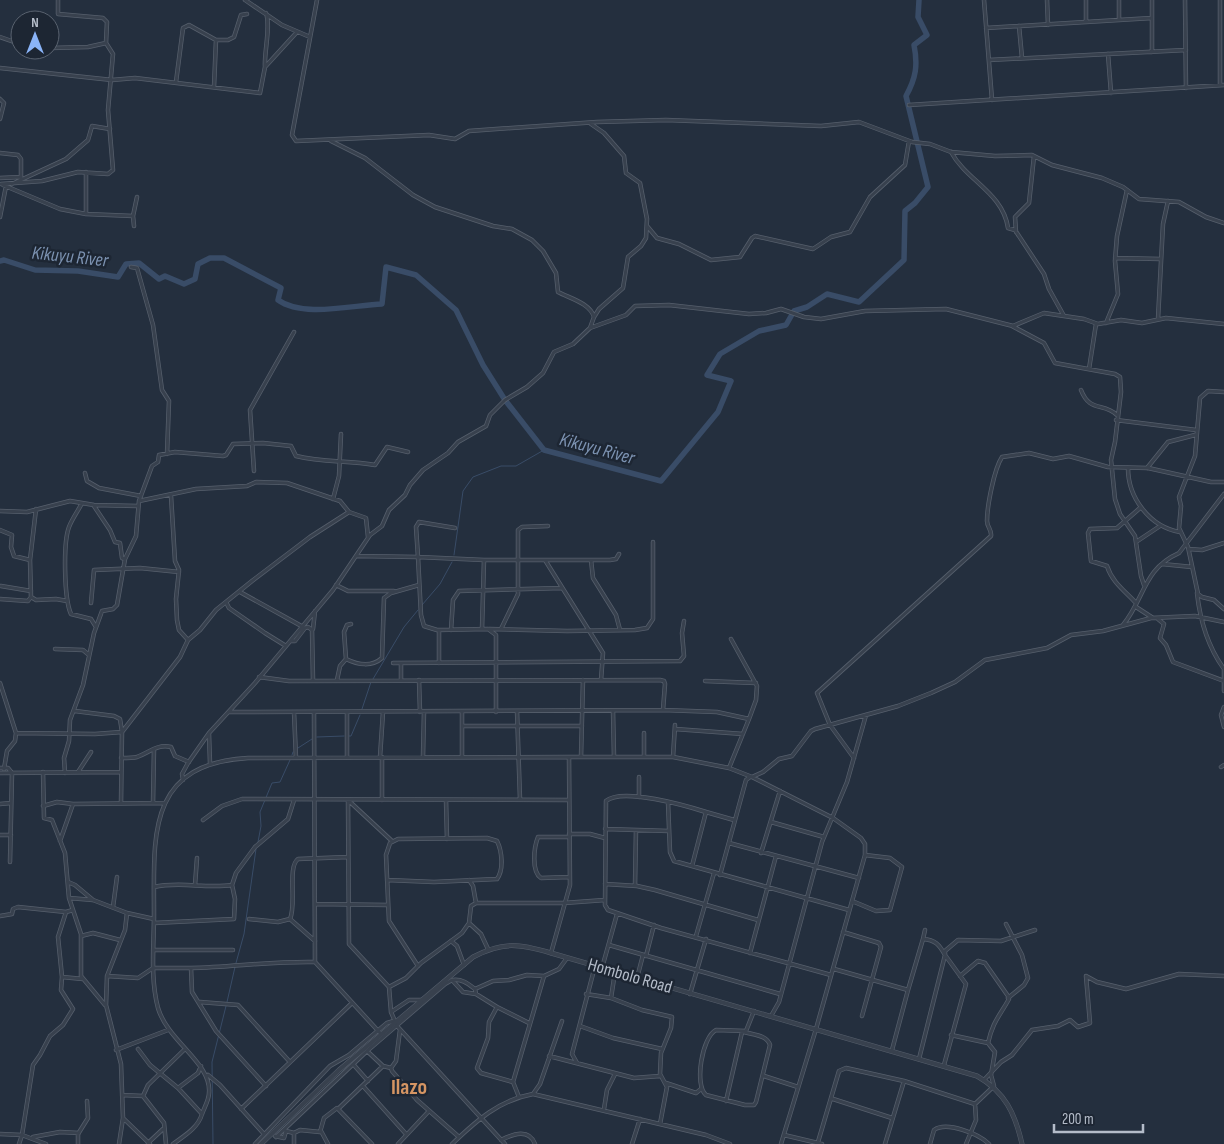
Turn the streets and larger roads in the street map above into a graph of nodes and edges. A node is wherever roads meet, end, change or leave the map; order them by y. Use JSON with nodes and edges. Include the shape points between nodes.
{"nodes":[{"id":1,"x":58,"y":0,"type":"edge"},
{"id":2,"x":245,"y":0,"type":"edge"},
{"id":3,"x":317,"y":0,"type":"edge"},
{"id":4,"x":984,"y":0,"type":"edge"},
{"id":5,"x":1047,"y":0,"type":"edge"},
{"id":6,"x":1086,"y":0,"type":"edge"},
{"id":7,"x":1119,"y":0,"type":"edge"},
{"id":8,"x":1152,"y":0,"type":"edge"},
{"id":9,"x":1185,"y":0,"type":"edge"},
{"id":10,"x":1220,"y":0,"type":"edge"},
{"id":11,"x":266,"y":12,"type":"junction"},
{"id":12,"x":247,"y":14,"type":"dead end"},
{"id":13,"x":1152,"y":18,"type":"junction"},
{"id":14,"x":1118,"y":20,"type":"junction"},
{"id":15,"x":1086,"y":22,"type":"junction"},
{"id":16,"x":1048,"y":24,"type":"junction"},
{"id":17,"x":1019,"y":26,"type":"junction"},
{"id":18,"x":986,"y":28,"type":"junction"},
{"id":19,"x":297,"y":32,"type":"junction"},
{"id":20,"x":310,"y":37,"type":"junction"},
{"id":21,"x":216,"y":40,"type":"junction"},
{"id":22,"x":106,"y":43,"type":"junction"},
{"id":23,"x":1222,"y":47,"type":"edge"},
{"id":24,"x":60,"y":48,"type":"edge"},
{"id":25,"x":1186,"y":50,"type":"junction"},
{"id":26,"x":1152,"y":52,"type":"junction"},
{"id":27,"x":1108,"y":54,"type":"junction"},
{"id":28,"x":1022,"y":58,"type":"junction"},
{"id":29,"x":989,"y":60,"type":"junction"},
{"id":30,"x":265,"y":67,"type":"junction"},
{"id":31,"x":0,"y":68,"type":"edge"},
{"id":32,"x":112,"y":80,"type":"junction"},
{"id":33,"x":176,"y":82,"type":"junction"},
{"id":34,"x":1222,"y":85,"type":"edge"},
{"id":35,"x":214,"y":87,"type":"junction"},
{"id":36,"x":1186,"y":88,"type":"junction"},
{"id":37,"x":1111,"y":93,"type":"junction"},
{"id":38,"x":0,"y":99,"type":"edge"},
{"id":39,"x":992,"y":100,"type":"junction"},
{"id":40,"x":909,"y":105,"type":"dead end"},
{"id":41,"x":0,"y":119,"type":"edge"},
{"id":42,"x":591,"y":124,"type":"junction"},
{"id":43,"x":110,"y":129,"type":"junction"},
{"id":44,"x":329,"y":140,"type":"junction"},
{"id":45,"x":909,"y":141,"type":"junction"},
{"id":46,"x":951,"y":152,"type":"junction"},
{"id":47,"x":0,"y":153,"type":"edge"},
{"id":48,"x":1034,"y":156,"type":"junction"},
{"id":49,"x":86,"y":172,"type":"junction"},
{"id":50,"x":21,"y":177,"type":"junction"},
{"id":51,"x":26,"y":177,"type":"junction"},
{"id":52,"x":0,"y":178,"type":"edge"},
{"id":53,"x":0,"y":184,"type":"edge"},
{"id":54,"x":12,"y":184,"type":"junction"},
{"id":55,"x":6,"y":186,"type":"junction"},
{"id":56,"x":1128,"y":190,"type":"junction"},
{"id":57,"x":137,"y":197,"type":"dead end"},
{"id":58,"x":1168,"y":201,"type":"junction"},
{"id":59,"x":86,"y":214,"type":"junction"},
{"id":60,"x":133,"y":216,"type":"junction"},
{"id":61,"x":0,"y":218,"type":"edge"},
{"id":62,"x":1224,"y":223,"type":"edge"},
{"id":63,"x":134,"y":226,"type":"dead end"},
{"id":64,"x":647,"y":226,"type":"junction"},
{"id":65,"x":1016,"y":233,"type":"junction"},
{"id":66,"x":1115,"y":258,"type":"junction"},
{"id":67,"x":1161,"y":259,"type":"junction"},
{"id":68,"x":131,"y":267,"type":"dead end"},
{"id":69,"x":1064,"y":316,"type":"junction"},
{"id":70,"x":594,"y":317,"type":"junction"},
{"id":71,"x":1158,"y":318,"type":"junction"},
{"id":72,"x":1106,"y":323,"type":"junction"},
{"id":73,"x":1096,"y":324,"type":"junction"},
{"id":74,"x":1224,"y":324,"type":"edge"},
{"id":75,"x":1012,"y":326,"type":"junction"},
{"id":76,"x":590,"y":328,"type":"junction"},
{"id":77,"x":294,"y":332,"type":"dead end"},
{"id":78,"x":1089,"y":369,"type":"junction"},
{"id":79,"x":1081,"y":390,"type":"dead end"},
{"id":80,"x":1224,"y":392,"type":"edge"},
{"id":81,"x":1117,"y":414,"type":"junction"},
{"id":82,"x":1116,"y":420,"type":"junction"},
{"id":83,"x":1196,"y":430,"type":"junction"},
{"id":84,"x":341,"y":434,"type":"dead end"},
{"id":85,"x":1195,"y":436,"type":"junction"},
{"id":86,"x":251,"y":443,"type":"junction"},
{"id":87,"x":408,"y":452,"type":"dead end"},
{"id":88,"x":166,"y":454,"type":"junction"},
{"id":89,"x":340,"y":462,"type":"junction"},
{"id":90,"x":1112,"y":467,"type":"junction"},
{"id":91,"x":1128,"y":468,"type":"junction"},
{"id":92,"x":1147,"y":468,"type":"junction"},
{"id":93,"x":254,"y":471,"type":"dead end"},
{"id":94,"x":85,"y":473,"type":"dead end"},
{"id":95,"x":1185,"y":476,"type":"junction"},
{"id":96,"x":1224,"y":482,"type":"edge"},
{"id":97,"x":1224,"y":494,"type":"edge"},
{"id":98,"x":141,"y":496,"type":"junction"},
{"id":99,"x":171,"y":496,"type":"junction"},
{"id":100,"x":334,"y":499,"type":"junction"},
{"id":101,"x":139,"y":501,"type":"junction"},
{"id":102,"x":82,"y":503,"type":"junction"},
{"id":103,"x":94,"y":505,"type":"junction"},
{"id":104,"x":138,"y":506,"type":"junction"},
{"id":105,"x":1140,"y":508,"type":"junction"},
{"id":106,"x":36,"y":509,"type":"junction"},
{"id":107,"x":0,"y":511,"type":"edge"},
{"id":108,"x":349,"y":512,"type":"junction"},
{"id":109,"x":1127,"y":522,"type":"junction"},
{"id":110,"x":548,"y":526,"type":"dead end"},
{"id":111,"x":1160,"y":526,"type":"junction"},
{"id":112,"x":455,"y":528,"type":"dead end"},
{"id":113,"x":0,"y":530,"type":"edge"},
{"id":114,"x":1180,"y":532,"type":"junction"},
{"id":115,"x":368,"y":538,"type":"junction"},
{"id":116,"x":1187,"y":541,"type":"junction"},
{"id":117,"x":653,"y":542,"type":"dead end"},
{"id":118,"x":1136,"y":542,"type":"junction"},
{"id":119,"x":1224,"y":543,"type":"edge"},
{"id":120,"x":1189,"y":549,"type":"junction"},
{"id":121,"x":619,"y":554,"type":"dead end"},
{"id":122,"x":357,"y":556,"type":"junction"},
{"id":123,"x":418,"y":557,"type":"junction"},
{"id":124,"x":125,"y":559,"type":"junction"},
{"id":125,"x":518,"y":559,"type":"junction"},
{"id":126,"x":544,"y":559,"type":"junction"},
{"id":127,"x":30,"y":560,"type":"junction"},
{"id":128,"x":484,"y":560,"type":"junction"},
{"id":129,"x":591,"y":560,"type":"junction"},
{"id":130,"x":1162,"y":564,"type":"junction"},
{"id":131,"x":1192,"y":567,"type":"junction"},
{"id":132,"x":124,"y":570,"type":"junction"},
{"id":133,"x":179,"y":572,"type":"junction"},
{"id":134,"x":336,"y":585,"type":"junction"},
{"id":135,"x":1144,"y":585,"type":"junction"},
{"id":136,"x":1,"y":586,"type":"edge"},
{"id":137,"x":419,"y":586,"type":"junction"},
{"id":138,"x":562,"y":588,"type":"junction"},
{"id":139,"x":484,"y":590,"type":"junction"},
{"id":140,"x":518,"y":590,"type":"junction"},
{"id":141,"x":31,"y":591,"type":"junction"},
{"id":142,"x":397,"y":591,"type":"junction"},
{"id":143,"x":240,"y":592,"type":"junction"},
{"id":144,"x":1197,"y":592,"type":"junction"},
{"id":145,"x":31,"y":597,"type":"junction"},
{"id":146,"x":0,"y":599,"type":"edge"},
{"id":147,"x":36,"y":600,"type":"junction"},
{"id":148,"x":28,"y":601,"type":"junction"},
{"id":149,"x":67,"y":601,"type":"junction"},
{"id":150,"x":226,"y":602,"type":"junction"},
{"id":151,"x":91,"y":603,"type":"dead end"},
{"id":152,"x":1136,"y":605,"type":"junction"},
{"id":153,"x":1224,"y":609,"type":"edge"},
{"id":154,"x":315,"y":610,"type":"junction"},
{"id":155,"x":1199,"y":616,"type":"junction"},
{"id":156,"x":1155,"y":618,"type":"junction"},
{"id":157,"x":684,"y":621,"type":"dead end"},
{"id":158,"x":1224,"y":622,"type":"edge"},
{"id":159,"x":351,"y":624,"type":"dead end"},
{"id":160,"x":1123,"y":625,"type":"junction"},
{"id":161,"x":304,"y":627,"type":"junction"},
{"id":162,"x":96,"y":628,"type":"junction"},
{"id":163,"x":482,"y":629,"type":"junction"},
{"id":164,"x":488,"y":629,"type":"junction"},
{"id":165,"x":500,"y":629,"type":"junction"},
{"id":166,"x":440,"y":630,"type":"junction"},
{"id":167,"x":451,"y":630,"type":"junction"},
{"id":168,"x":590,"y":630,"type":"junction"},
{"id":169,"x":620,"y":630,"type":"junction"},
{"id":170,"x":314,"y":632,"type":"junction"},
{"id":171,"x":731,"y":639,"type":"dead end"},
{"id":172,"x":188,"y":640,"type":"junction"},
{"id":173,"x":286,"y":646,"type":"junction"},
{"id":174,"x":55,"y":649,"type":"dead end"},
{"id":175,"x":89,"y":656,"type":"junction"},
{"id":176,"x":346,"y":659,"type":"junction"},
{"id":177,"x":604,"y":662,"type":"junction"},
{"id":178,"x":393,"y":663,"type":"dead end"},
{"id":179,"x":400,"y":663,"type":"junction"},
{"id":180,"x":439,"y":663,"type":"junction"},
{"id":181,"x":497,"y":663,"type":"junction"},
{"id":182,"x":1224,"y":669,"type":"edge"},
{"id":183,"x":260,"y":677,"type":"junction"},
{"id":184,"x":312,"y":680,"type":"junction"},
{"id":185,"x":336,"y":680,"type":"junction"},
{"id":186,"x":402,"y":680,"type":"junction"},
{"id":187,"x":419,"y":680,"type":"junction"},
{"id":188,"x":496,"y":680,"type":"junction"},
{"id":189,"x":582,"y":680,"type":"junction"},
{"id":190,"x":601,"y":680,"type":"junction"},
{"id":191,"x":706,"y":681,"type":"dead end"},
{"id":192,"x":1224,"y":682,"type":"edge"},
{"id":193,"x":0,"y":683,"type":"edge"},
{"id":194,"x":756,"y":683,"type":"junction"},
{"id":195,"x":1224,"y":691,"type":"edge"},
{"id":196,"x":1224,"y":707,"type":"edge"},
{"id":197,"x":582,"y":710,"type":"junction"},
{"id":198,"x":663,"y":710,"type":"junction"},
{"id":199,"x":75,"y":711,"type":"junction"},
{"id":200,"x":517,"y":711,"type":"junction"},
{"id":201,"x":613,"y":711,"type":"junction"},
{"id":202,"x":229,"y":712,"type":"junction"},
{"id":203,"x":294,"y":712,"type":"junction"},
{"id":204,"x":347,"y":712,"type":"junction"},
{"id":205,"x":383,"y":712,"type":"junction"},
{"id":206,"x":422,"y":712,"type":"junction"},
{"id":207,"x":462,"y":712,"type":"junction"},
{"id":208,"x":496,"y":712,"type":"junction"},
{"id":209,"x":314,"y":713,"type":"junction"},
{"id":210,"x":866,"y":714,"type":"junction"},
{"id":211,"x":749,"y":719,"type":"junction"},
{"id":212,"x":830,"y":725,"type":"junction"},
{"id":213,"x":462,"y":726,"type":"junction"},
{"id":214,"x":518,"y":726,"type":"junction"},
{"id":215,"x":582,"y":726,"type":"junction"},
{"id":216,"x":1224,"y":726,"type":"edge"},
{"id":217,"x":69,"y":732,"type":"junction"},
{"id":218,"x":122,"y":732,"type":"junction"},
{"id":219,"x":16,"y":733,"type":"junction"},
{"id":220,"x":209,"y":733,"type":"junction"},
{"id":221,"x":644,"y":734,"type":"dead end"},
{"id":222,"x":743,"y":734,"type":"junction"},
{"id":223,"x":154,"y":748,"type":"junction"},
{"id":224,"x":91,"y":752,"type":"dead end"},
{"id":225,"x":143,"y":754,"type":"junction"},
{"id":226,"x":423,"y":756,"type":"junction"},
{"id":227,"x":520,"y":756,"type":"junction"},
{"id":228,"x":644,"y":756,"type":"junction"},
{"id":229,"x":315,"y":757,"type":"junction"},
{"id":230,"x":347,"y":757,"type":"junction"},
{"id":231,"x":381,"y":757,"type":"junction"},
{"id":232,"x":462,"y":757,"type":"junction"},
{"id":233,"x":569,"y":757,"type":"junction"},
{"id":234,"x":581,"y":757,"type":"junction"},
{"id":235,"x":614,"y":757,"type":"junction"},
{"id":236,"x":673,"y":757,"type":"junction"},
{"id":237,"x":121,"y":758,"type":"junction"},
{"id":238,"x":154,"y":758,"type":"junction"},
{"id":239,"x":296,"y":758,"type":"junction"},
{"id":240,"x":854,"y":758,"type":"junction"},
{"id":241,"x":189,"y":762,"type":"junction"},
{"id":242,"x":210,"y":764,"type":"junction"},
{"id":243,"x":2,"y":768,"type":"edge"},
{"id":244,"x":729,"y":768,"type":"junction"},
{"id":245,"x":43,"y":772,"type":"junction"},
{"id":246,"x":121,"y":772,"type":"junction"},
{"id":247,"x":0,"y":773,"type":"edge"},
{"id":248,"x":6,"y":773,"type":"junction"},
{"id":249,"x":12,"y":773,"type":"junction"},
{"id":250,"x":65,"y":773,"type":"junction"},
{"id":251,"x":78,"y":773,"type":"junction"},
{"id":252,"x":639,"y":777,"type":"dead end"},
{"id":253,"x":752,"y":777,"type":"junction"},
{"id":254,"x":183,"y":780,"type":"junction"},
{"id":255,"x":780,"y":791,"type":"junction"},
{"id":256,"x":639,"y":798,"type":"junction"},
{"id":257,"x":520,"y":799,"type":"junction"},
{"id":258,"x":294,"y":800,"type":"junction"},
{"id":259,"x":315,"y":800,"type":"junction"},
{"id":260,"x":348,"y":800,"type":"junction"},
{"id":261,"x":382,"y":800,"type":"junction"},
{"id":262,"x":446,"y":800,"type":"junction"},
{"id":263,"x":569,"y":800,"type":"junction"},
{"id":264,"x":668,"y":802,"type":"junction"},
{"id":265,"x":12,"y":803,"type":"junction"},
{"id":266,"x":121,"y":803,"type":"junction"},
{"id":267,"x":152,"y":803,"type":"junction"},
{"id":268,"x":164,"y":803,"type":"junction"},
{"id":269,"x":0,"y":804,"type":"edge"},
{"id":270,"x":73,"y":804,"type":"junction"},
{"id":271,"x":44,"y":806,"type":"junction"},
{"id":272,"x":706,"y":812,"type":"junction"},
{"id":273,"x":833,"y":818,"type":"junction"},
{"id":274,"x":202,"y":820,"type":"dead end"},
{"id":275,"x":734,"y":820,"type":"junction"},
{"id":276,"x":770,"y":822,"type":"junction"},
{"id":277,"x":636,"y":830,"type":"junction"},
{"id":278,"x":669,"y":831,"type":"junction"},
{"id":279,"x":605,"y":834,"type":"junction"},
{"id":280,"x":0,"y":835,"type":"edge"},
{"id":281,"x":11,"y":835,"type":"junction"},
{"id":282,"x":569,"y":836,"type":"junction"},
{"id":283,"x":824,"y":837,"type":"junction"},
{"id":284,"x":447,"y":839,"type":"junction"},
{"id":285,"x":60,"y":841,"type":"junction"},
{"id":286,"x":392,"y":841,"type":"junction"},
{"id":287,"x":729,"y":844,"type":"junction"},
{"id":288,"x":762,"y":853,"type":"junction"},
{"id":289,"x":865,"y":855,"type":"junction"},
{"id":290,"x":776,"y":856,"type":"junction"},
{"id":291,"x":316,"y":857,"type":"junction"},
{"id":292,"x":348,"y":857,"type":"junction"},
{"id":293,"x":197,"y":858,"type":"dead end"},
{"id":294,"x":10,"y":862,"type":"dead end"},
{"id":295,"x":692,"y":866,"type":"junction"},
{"id":296,"x":815,"y":866,"type":"junction"},
{"id":297,"x":714,"y":873,"type":"junction"},
{"id":298,"x":720,"y":875,"type":"junction"},
{"id":299,"x":116,"y":877,"type":"dead end"},
{"id":300,"x":569,"y":877,"type":"junction"},
{"id":301,"x":858,"y":878,"type":"junction"},
{"id":302,"x":387,"y":880,"type":"junction"},
{"id":303,"x":469,"y":880,"type":"junction"},
{"id":304,"x":68,"y":882,"type":"junction"},
{"id":305,"x":605,"y":884,"type":"junction"},
{"id":306,"x":195,"y":885,"type":"junction"},
{"id":307,"x":232,"y":885,"type":"junction"},
{"id":308,"x":635,"y":886,"type":"junction"},
{"id":309,"x":154,"y":887,"type":"junction"},
{"id":310,"x":767,"y":888,"type":"junction"},
{"id":311,"x":69,"y":898,"type":"junction"},
{"id":312,"x":806,"y":898,"type":"junction"},
{"id":313,"x":93,"y":900,"type":"junction"},
{"id":314,"x":605,"y":900,"type":"junction"},
{"id":315,"x":852,"y":901,"type":"junction"},
{"id":316,"x":476,"y":902,"type":"junction"},
{"id":317,"x":564,"y":903,"type":"junction"},
{"id":318,"x":315,"y":904,"type":"junction"},
{"id":319,"x":348,"y":905,"type":"junction"},
{"id":320,"x":388,"y":905,"type":"junction"},
{"id":321,"x":705,"y":905,"type":"junction"},
{"id":322,"x":113,"y":907,"type":"junction"},
{"id":323,"x":74,"y":910,"type":"junction"},
{"id":324,"x":850,"y":910,"type":"junction"},
{"id":325,"x":66,"y":912,"type":"junction"},
{"id":326,"x":127,"y":913,"type":"junction"},
{"id":327,"x":617,"y":914,"type":"junction"},
{"id":328,"x":0,"y":916,"type":"edge"},
{"id":329,"x":249,"y":919,"type":"dead end"},
{"id":330,"x":290,"y":919,"type":"junction"},
{"id":331,"x":758,"y":920,"type":"junction"},
{"id":332,"x":154,"y":921,"type":"junction"},
{"id":333,"x":469,"y":923,"type":"junction"},
{"id":334,"x":1006,"y":924,"type":"dead end"},
{"id":335,"x":654,"y":925,"type":"junction"},
{"id":336,"x":925,"y":930,"type":"dead end"},
{"id":337,"x":1035,"y":930,"type":"dead end"},
{"id":338,"x":843,"y":932,"type":"junction"},
{"id":339,"x":81,"y":936,"type":"junction"},
{"id":340,"x":696,"y":936,"type":"junction"},
{"id":341,"x":457,"y":937,"type":"junction"},
{"id":342,"x":1014,"y":938,"type":"junction"},
{"id":343,"x":706,"y":939,"type":"junction"},
{"id":344,"x":922,"y":939,"type":"junction"},
{"id":345,"x":120,"y":940,"type":"junction"},
{"id":346,"x":315,"y":941,"type":"junction"},
{"id":347,"x":451,"y":941,"type":"junction"},
{"id":348,"x":609,"y":945,"type":"junction"},
{"id":349,"x":457,"y":946,"type":"junction"},
{"id":350,"x":488,"y":949,"type":"junction"},
{"id":351,"x":154,"y":950,"type":"junction"},
{"id":352,"x":233,"y":950,"type":"dead end"},
{"id":353,"x":551,"y":953,"type":"junction"},
{"id":354,"x":750,"y":953,"type":"junction"},
{"id":355,"x":644,"y":955,"type":"junction"},
{"id":356,"x":945,"y":955,"type":"junction"},
{"id":357,"x":568,"y":958,"type":"junction"},
{"id":358,"x":315,"y":962,"type":"junction"},
{"id":359,"x":790,"y":963,"type":"junction"},
{"id":360,"x":464,"y":965,"type":"junction"},
{"id":361,"x":418,"y":966,"type":"junction"},
{"id":362,"x":595,"y":966,"type":"junction"},
{"id":363,"x":153,"y":968,"type":"junction"},
{"id":364,"x":191,"y":968,"type":"junction"},
{"id":365,"x":602,"y":968,"type":"junction"},
{"id":366,"x":834,"y":969,"type":"junction"},
{"id":367,"x":698,"y":971,"type":"junction"},
{"id":368,"x":615,"y":972,"type":"junction"},
{"id":369,"x":831,"y":975,"type":"junction"},
{"id":370,"x":107,"y":976,"type":"junction"},
{"id":371,"x":544,"y":976,"type":"junction"},
{"id":372,"x":960,"y":976,"type":"junction"},
{"id":373,"x":1224,"y":976,"type":"edge"},
{"id":374,"x":62,"y":977,"type":"junction"},
{"id":375,"x":451,"y":978,"type":"junction"},
{"id":376,"x":637,"y":978,"type":"junction"},
{"id":377,"x":83,"y":979,"type":"junction"},
{"id":378,"x":873,"y":981,"type":"junction"},
{"id":379,"x":389,"y":986,"type":"junction"},
{"id":380,"x":475,"y":989,"type":"junction"},
{"id":381,"x":908,"y":990,"type":"junction"},
{"id":382,"x":476,"y":994,"type":"junction"},
{"id":383,"x":586,"y":994,"type":"junction"},
{"id":384,"x":690,"y":994,"type":"junction"},
{"id":385,"x":780,"y":994,"type":"junction"},
{"id":386,"x":610,"y":998,"type":"junction"},
{"id":387,"x":1008,"y":998,"type":"junction"},
{"id":388,"x":421,"y":1000,"type":"junction"},
{"id":389,"x":200,"y":1002,"type":"junction"},
{"id":390,"x":352,"y":1003,"type":"junction"},
{"id":391,"x":209,"y":1004,"type":"junction"},
{"id":392,"x":106,"y":1005,"type":"junction"},
{"id":393,"x":497,"y":1007,"type":"junction"},
{"id":394,"x":754,"y":1010,"type":"junction"},
{"id":395,"x":204,"y":1012,"type":"junction"},
{"id":396,"x":391,"y":1012,"type":"junction"},
{"id":397,"x":771,"y":1016,"type":"junction"},
{"id":398,"x":862,"y":1016,"type":"dead end"},
{"id":399,"x":562,"y":1020,"type":"dead end"},
{"id":400,"x":529,"y":1023,"type":"junction"},
{"id":401,"x":396,"y":1024,"type":"junction"},
{"id":402,"x":580,"y":1026,"type":"junction"},
{"id":403,"x":816,"y":1029,"type":"junction"},
{"id":404,"x":168,"y":1030,"type":"junction"},
{"id":405,"x":400,"y":1030,"type":"junction"},
{"id":406,"x":379,"y":1032,"type":"junction"},
{"id":407,"x":743,"y":1032,"type":"junction"},
{"id":408,"x":951,"y":1035,"type":"junction"},
{"id":409,"x":360,"y":1043,"type":"junction"},
{"id":410,"x":988,"y":1043,"type":"junction"},
{"id":411,"x":138,"y":1049,"type":"dead end"},
{"id":412,"x":185,"y":1049,"type":"junction"},
{"id":413,"x":365,"y":1049,"type":"junction"},
{"id":414,"x":662,"y":1049,"type":"junction"},
{"id":415,"x":116,"y":1050,"type":"junction"},
{"id":416,"x":892,"y":1050,"type":"junction"},
{"id":417,"x":549,"y":1056,"type":"junction"},
{"id":418,"x":919,"y":1059,"type":"junction"},
{"id":419,"x":290,"y":1062,"type":"junction"},
{"id":420,"x":577,"y":1063,"type":"junction"},
{"id":421,"x":353,"y":1064,"type":"junction"},
{"id":422,"x":944,"y":1065,"type":"junction"},
{"id":423,"x":201,"y":1066,"type":"junction"},
{"id":424,"x":383,"y":1066,"type":"junction"},
{"id":425,"x":391,"y":1068,"type":"junction"},
{"id":426,"x":992,"y":1071,"type":"junction"},
{"id":427,"x":161,"y":1073,"type":"junction"},
{"id":428,"x":615,"y":1074,"type":"junction"},
{"id":429,"x":209,"y":1076,"type":"junction"},
{"id":430,"x":660,"y":1076,"type":"junction"},
{"id":431,"x":764,"y":1076,"type":"junction"},
{"id":432,"x":984,"y":1080,"type":"junction"},
{"id":433,"x":368,"y":1081,"type":"junction"},
{"id":434,"x":904,"y":1081,"type":"junction"},
{"id":435,"x":513,"y":1082,"type":"junction"},
{"id":436,"x":665,"y":1083,"type":"junction"},
{"id":437,"x":266,"y":1086,"type":"junction"},
{"id":438,"x":363,"y":1086,"type":"junction"},
{"id":439,"x":994,"y":1086,"type":"junction"},
{"id":440,"x":798,"y":1087,"type":"junction"},
{"id":441,"x":178,"y":1088,"type":"junction"},
{"id":442,"x":701,"y":1089,"type":"junction"},
{"id":443,"x":533,"y":1094,"type":"junction"},
{"id":444,"x":122,"y":1095,"type":"junction"},
{"id":445,"x":143,"y":1096,"type":"junction"},
{"id":446,"x":518,"y":1096,"type":"junction"},
{"id":447,"x":832,"y":1099,"type":"junction"},
{"id":448,"x":726,"y":1100,"type":"junction"},
{"id":449,"x":87,"y":1101,"type":"dead end"},
{"id":450,"x":975,"y":1104,"type":"junction"},
{"id":451,"x":241,"y":1109,"type":"junction"},
{"id":452,"x":338,"y":1109,"type":"junction"},
{"id":453,"x":604,"y":1109,"type":"junction"},
{"id":454,"x":429,"y":1111,"type":"junction"},
{"id":455,"x":202,"y":1114,"type":"junction"},
{"id":456,"x":481,"y":1117,"type":"junction"},
{"id":457,"x":123,"y":1118,"type":"junction"},
{"id":458,"x":892,"y":1118,"type":"junction"},
{"id":459,"x":640,"y":1119,"type":"junction"},
{"id":460,"x":660,"y":1124,"type":"junction"},
{"id":461,"x":163,"y":1129,"type":"junction"},
{"id":462,"x":321,"y":1131,"type":"junction"},
{"id":463,"x":972,"y":1132,"type":"junction"},
{"id":464,"x":79,"y":1133,"type":"junction"},
{"id":465,"x":294,"y":1133,"type":"junction"},
{"id":466,"x":0,"y":1134,"type":"edge"},
{"id":467,"x":264,"y":1134,"type":"junction"},
{"id":468,"x":406,"y":1134,"type":"junction"},
{"id":469,"x":22,"y":1135,"type":"junction"},
{"id":470,"x":271,"y":1135,"type":"junction"},
{"id":471,"x":784,"y":1135,"type":"junction"},
{"id":472,"x":276,"y":1137,"type":"junction"},
{"id":473,"x":32,"y":1138,"type":"junction"},
{"id":474,"x":501,"y":1140,"type":"junction"},
{"id":475,"x":458,"y":1141,"type":"edge"},
{"id":476,"x":149,"y":1143,"type":"edge"},
{"id":477,"x":820,"y":1143,"type":"edge"},
{"id":478,"x":19,"y":1144,"type":"edge"},
{"id":479,"x":46,"y":1144,"type":"edge"},
{"id":480,"x":78,"y":1144,"type":"edge"},
{"id":481,"x":119,"y":1144,"type":"edge"},
{"id":482,"x":166,"y":1144,"type":"edge"},
{"id":483,"x":173,"y":1144,"type":"edge"},
{"id":484,"x":255,"y":1144,"type":"edge"},
{"id":485,"x":261,"y":1144,"type":"edge"},
{"id":486,"x":294,"y":1144,"type":"edge"},
{"id":487,"x":328,"y":1144,"type":"edge"},
{"id":488,"x":372,"y":1144,"type":"edge"},
{"id":489,"x":398,"y":1144,"type":"edge"},
{"id":490,"x":452,"y":1144,"type":"edge"},
{"id":491,"x":505,"y":1144,"type":"edge"},
{"id":492,"x":535,"y":1144,"type":"edge"},
{"id":493,"x":632,"y":1144,"type":"edge"},
{"id":494,"x":730,"y":1144,"type":"edge"},
{"id":495,"x":781,"y":1144,"type":"edge"},
{"id":496,"x":885,"y":1144,"type":"edge"},
{"id":497,"x":930,"y":1144,"type":"edge"},
{"id":498,"x":966,"y":1144,"type":"edge"},
{"id":499,"x":989,"y":1144,"type":"edge"},
{"id":500,"x":1022,"y":1144,"type":"edge"}],
"edges":[{"from":1,"to":22,"type":"street","via":[[58,14],[106,20]]},
{"from":2,"to":11,"type":"street"},
{"from":3,"to":20,"type":"street"},
{"from":4,"to":18,"type":"street"},
{"from":5,"to":16,"type":"street"},
{"from":6,"to":15,"type":"street"},
{"from":7,"to":14,"type":"street"},
{"from":8,"to":13,"type":"street"},
{"from":9,"to":25,"type":"street"},
{"from":10,"to":23,"type":"street"},
{"from":11,"to":19,"type":"street"},
{"from":11,"to":30,"type":"street"},
{"from":12,"to":21,"type":"street","via":[[241,15],[234,37]]},
{"from":13,"to":14,"type":"street"},
{"from":13,"to":26,"type":"street"},
{"from":14,"to":15,"type":"street"},
{"from":15,"to":16,"type":"street"},
{"from":16,"to":17,"type":"street"},
{"from":17,"to":18,"type":"street"},
{"from":17,"to":28,"type":"street"},
{"from":18,"to":29,"type":"street"},
{"from":19,"to":20,"type":"street"},
{"from":19,"to":30,"type":"street"},
{"from":20,"to":44,"type":"street","via":[[292,138],[296,142]]},
{"from":21,"to":33,"type":"street","via":[[189,25],[183,28]]},
{"from":21,"to":35,"type":"street"},
{"from":22,"to":24,"type":"street"},
{"from":22,"to":32,"type":"street","via":[[113,54]]},
{"from":23,"to":34,"type":"street"},
{"from":25,"to":26,"type":"street"},
{"from":25,"to":36,"type":"street"},
{"from":26,"to":27,"type":"street"},
{"from":27,"to":28,"type":"street"},
{"from":27,"to":37,"type":"street"},
{"from":28,"to":29,"type":"street"},
{"from":29,"to":39,"type":"street"},
{"from":30,"to":35,"type":"street","via":[[260,93]]},
{"from":31,"to":32,"type":"street"},
{"from":32,"to":33,"type":"street"},
{"from":32,"to":43,"type":"street","via":[[108,110]]},
{"from":33,"to":35,"type":"street"},
{"from":34,"to":36,"type":"street"},
{"from":36,"to":37,"type":"street"},
{"from":37,"to":39,"type":"street"},
{"from":38,"to":41,"type":"street","via":[[4,101]]},
{"from":39,"to":40,"type":"street"},
{"from":42,"to":44,"type":"street","via":[[469,131],[455,139],[429,135]]},
{"from":42,"to":45,"type":"street","via":[[668,120],[821,126],[856,122],[875,126]]},
{"from":42,"to":64,"type":"street","via":[[604,133],[624,156],[626,173],[640,183]]},
{"from":43,"to":49,"type":"street","via":[[112,172]]},
{"from":43,"to":51,"type":"street","via":[[92,126],[88,140],[66,158]]},
{"from":44,"to":70,"type":"street","via":[[365,158],[413,195],[435,207],[512,229],[532,240],[556,273],[558,292],[577,301]]},
{"from":45,"to":46,"type":"street"},
{"from":45,"to":64,"type":"street","via":[[905,165],[870,196],[850,232],[831,236],[813,249],[754,236],[740,257],[711,260],[678,244],[658,239]]},
{"from":46,"to":48,"type":"street"},
{"from":46,"to":65,"type":"street","via":[[971,178],[1000,204],[1008,228]]},
{"from":47,"to":50,"type":"street","via":[[18,155]]},
{"from":48,"to":56,"type":"street"},
{"from":48,"to":65,"type":"street","via":[[1029,203],[1015,217]]},
{"from":49,"to":54,"type":"street"},
{"from":49,"to":59,"type":"street"},
{"from":50,"to":51,"type":"street"},
{"from":50,"to":52,"type":"street"},
{"from":51,"to":54,"type":"street"},
{"from":53,"to":54,"type":"street"},
{"from":53,"to":55,"type":"street"},
{"from":55,"to":59,"type":"street","via":[[54,207]]},
{"from":55,"to":61,"type":"street"},
{"from":56,"to":58,"type":"street","via":[[1140,199]]},
{"from":56,"to":66,"type":"street"},
{"from":57,"to":60,"type":"street"},
{"from":58,"to":62,"type":"street","via":[[1178,202]]},
{"from":58,"to":67,"type":"street"},
{"from":59,"to":60,"type":"street"},
{"from":60,"to":63,"type":"street"},
{"from":64,"to":70,"type":"street","via":[[644,241],[628,257],[623,288]]},
{"from":65,"to":69,"type":"street","via":[[1043,272]]},
{"from":66,"to":67,"type":"street"},
{"from":66,"to":72,"type":"street","via":[[1118,294]]},
{"from":67,"to":71,"type":"street"},
{"from":68,"to":88,"type":"street","via":[[137,268],[144,286],[157,346],[162,390],[169,402]]},
{"from":69,"to":73,"type":"street"},
{"from":69,"to":75,"type":"street","via":[[1040,314]]},
{"from":70,"to":76,"type":"street"},
{"from":71,"to":72,"type":"street"},
{"from":71,"to":74,"type":"street"},
{"from":72,"to":73,"type":"street"},
{"from":73,"to":78,"type":"street"},
{"from":75,"to":76,"type":"street","via":[[946,309],[864,311],[821,319],[804,317],[781,308],[749,314],[658,304],[635,306],[626,315]]},
{"from":75,"to":78,"type":"street","via":[[1044,343],[1054,362]]},
{"from":76,"to":115,"type":"street","via":[[573,344],[554,352],[543,373],[532,384],[505,400],[490,416],[486,426],[458,442],[423,470],[389,510],[382,526]]},
{"from":77,"to":86,"type":"street","via":[[250,410]]},
{"from":78,"to":81,"type":"street","via":[[1120,377]]},
{"from":79,"to":81,"type":"street","via":[[1085,400],[1092,405]]},
{"from":80,"to":83,"type":"street","via":[[1208,391],[1202,396]]},
{"from":81,"to":82,"type":"street"},
{"from":82,"to":83,"type":"street"},
{"from":82,"to":90,"type":"street"},
{"from":83,"to":85,"type":"street"},
{"from":84,"to":89,"type":"street"},
{"from":85,"to":92,"type":"street","via":[[1168,442]]},
{"from":85,"to":95,"type":"street","via":[[1194,456]]},
{"from":86,"to":88,"type":"street","via":[[233,444],[223,456],[188,452]]},
{"from":86,"to":89,"type":"street","via":[[291,446],[296,456],[314,461]]},
{"from":86,"to":93,"type":"street"},
{"from":87,"to":89,"type":"street","via":[[387,447],[375,465]]},
{"from":88,"to":98,"type":"street","via":[[159,455],[158,462],[152,466]]},
{"from":89,"to":100,"type":"street"},
{"from":90,"to":91,"type":"street"},
{"from":90,"to":109,"type":"street","via":[[1115,501]]},
{"from":90,"to":212,"type":"street","via":[[1070,456],[1053,459],[1029,454],[1002,458],[993,485],[987,522],[991,536],[818,690],[817,696]]},
{"from":91,"to":92,"type":"street"},
{"from":91,"to":105,"type":"street"},
{"from":92,"to":95,"type":"street"},
{"from":94,"to":98,"type":"street","via":[[87,481],[94,485]]},
{"from":95,"to":96,"type":"street"},
{"from":95,"to":114,"type":"street","via":[[1179,497]]},
{"from":97,"to":116,"type":"street"},
{"from":98,"to":101,"type":"street"},
{"from":99,"to":100,"type":"street","via":[[196,489],[264,482],[287,483]]},
{"from":99,"to":101,"type":"street"},
{"from":99,"to":133,"type":"street","via":[[175,561]]},
{"from":100,"to":108,"type":"street","via":[[343,503]]},
{"from":101,"to":104,"type":"street"},
{"from":102,"to":103,"type":"street"},
{"from":102,"to":106,"type":"street","via":[[62,502]]},
{"from":102,"to":149,"type":"street","via":[[68,530],[64,559]]},
{"from":103,"to":104,"type":"street"},
{"from":103,"to":124,"type":"street","via":[[113,540],[120,543],[122,558]]},
{"from":104,"to":124,"type":"street","via":[[136,536]]},
{"from":105,"to":109,"type":"street"},
{"from":105,"to":111,"type":"street"},
{"from":106,"to":107,"type":"street","via":[[21,513]]},
{"from":106,"to":127,"type":"street"},
{"from":108,"to":115,"type":"street","via":[[366,518]]},
{"from":108,"to":143,"type":"street","via":[[310,537]]},
{"from":109,"to":118,"type":"street"},
{"from":109,"to":152,"type":"street","via":[[1115,529],[1089,530],[1090,559],[1092,563],[1107,566],[1109,573]]},
{"from":110,"to":125,"type":"street","via":[[522,526],[518,530]]},
{"from":111,"to":114,"type":"street"},
{"from":111,"to":118,"type":"street"},
{"from":112,"to":123,"type":"street","via":[[419,522],[416,527]]},
{"from":113,"to":127,"type":"street","via":[[12,535],[14,556]]},
{"from":114,"to":116,"type":"street"},
{"from":115,"to":122,"type":"street"},
{"from":116,"to":120,"type":"street"},
{"from":116,"to":130,"type":"street","via":[[1179,553],[1168,557]]},
{"from":117,"to":169,"type":"street","via":[[653,619],[642,630]]},
{"from":118,"to":135,"type":"street"},
{"from":119,"to":120,"type":"street","via":[[1202,550]]},
{"from":120,"to":131,"type":"street"},
{"from":121,"to":129,"type":"street","via":[[616,559]]},
{"from":122,"to":123,"type":"street"},
{"from":122,"to":134,"type":"street"},
{"from":123,"to":128,"type":"street"},
{"from":123,"to":137,"type":"street"},
{"from":124,"to":132,"type":"street"},
{"from":125,"to":126,"type":"street"},
{"from":125,"to":128,"type":"street"},
{"from":125,"to":140,"type":"street"},
{"from":126,"to":129,"type":"street"},
{"from":126,"to":138,"type":"street"},
{"from":127,"to":141,"type":"street"},
{"from":128,"to":139,"type":"street"},
{"from":129,"to":169,"type":"street","via":[[593,578],[616,615]]},
{"from":130,"to":131,"type":"street"},
{"from":130,"to":135,"type":"street"},
{"from":131,"to":144,"type":"street"},
{"from":132,"to":133,"type":"street","via":[[140,568]]},
{"from":132,"to":151,"type":"street","via":[[94,570]]},
{"from":132,"to":162,"type":"street","via":[[117,605],[102,611]]},
{"from":133,"to":172,"type":"street","via":[[177,620],[179,630]]},
{"from":134,"to":142,"type":"street","via":[[348,591]]},
{"from":134,"to":154,"type":"street"},
{"from":135,"to":152,"type":"street"},
{"from":136,"to":141,"type":"street"},
{"from":137,"to":142,"type":"street"},
{"from":137,"to":166,"type":"street","via":[[424,626]]},
{"from":138,"to":140,"type":"street"},
{"from":138,"to":168,"type":"street"},
{"from":139,"to":140,"type":"street"},
{"from":139,"to":163,"type":"street"},
{"from":139,"to":167,"type":"street","via":[[456,592]]},
{"from":140,"to":165,"type":"street"},
{"from":141,"to":145,"type":"street"},
{"from":142,"to":176,"type":"street","via":[[386,594],[384,598],[382,658],[369,664]]},
{"from":143,"to":150,"type":"street"},
{"from":143,"to":161,"type":"street"},
{"from":144,"to":153,"type":"street","via":[[1202,597],[1215,600]]},
{"from":144,"to":155,"type":"street"},
{"from":145,"to":147,"type":"street"},
{"from":145,"to":148,"type":"street"},
{"from":146,"to":148,"type":"street"},
{"from":147,"to":148,"type":"street"},
{"from":147,"to":149,"type":"street"},
{"from":149,"to":162,"type":"street","via":[[71,614],[91,619]]},
{"from":150,"to":172,"type":"street"},
{"from":150,"to":173,"type":"street","via":[[229,608]]},
{"from":152,"to":156,"type":"street"},
{"from":152,"to":160,"type":"street"},
{"from":154,"to":161,"type":"street"},
{"from":154,"to":170,"type":"street"},
{"from":155,"to":156,"type":"street"},
{"from":155,"to":158,"type":"street"},
{"from":155,"to":182,"type":"street","via":[[1214,655]]},
{"from":156,"to":160,"type":"street"},
{"from":156,"to":192,"type":"street","via":[[1164,623],[1160,638],[1173,662]]},
{"from":157,"to":177,"type":"street","via":[[684,656],[680,661]]},
{"from":159,"to":176,"type":"street","via":[[344,632]]},
{"from":160,"to":210,"type":"street","via":[[1069,636],[1044,649],[985,660],[950,685],[898,706]]},
{"from":161,"to":170,"type":"street"},
{"from":161,"to":173,"type":"street"},
{"from":162,"to":175,"type":"street"},
{"from":163,"to":164,"type":"street"},
{"from":163,"to":167,"type":"street"},
{"from":164,"to":165,"type":"street"},
{"from":164,"to":181,"type":"street","via":[[496,635]]},
{"from":165,"to":168,"type":"street"},
{"from":166,"to":167,"type":"street"},
{"from":166,"to":180,"type":"street"},
{"from":168,"to":169,"type":"street"},
{"from":168,"to":177,"type":"street"},
{"from":170,"to":184,"type":"street"},
{"from":171,"to":194,"type":"street"},
{"from":172,"to":218,"type":"street","via":[[180,657]]},
{"from":173,"to":183,"type":"street"},
{"from":174,"to":175,"type":"street","via":[[83,650]]},
{"from":175,"to":199,"type":"street"},
{"from":176,"to":185,"type":"street"},
{"from":177,"to":181,"type":"street"},
{"from":177,"to":190,"type":"street"},
{"from":178,"to":179,"type":"street"},
{"from":179,"to":180,"type":"street"},
{"from":179,"to":186,"type":"street"},
{"from":180,"to":181,"type":"street"},
{"from":181,"to":188,"type":"street"},
{"from":182,"to":192,"type":"street"},
{"from":183,"to":184,"type":"street"},
{"from":183,"to":202,"type":"street"},
{"from":184,"to":185,"type":"street"},
{"from":185,"to":186,"type":"street"},
{"from":186,"to":187,"type":"street"},
{"from":187,"to":188,"type":"street"},
{"from":187,"to":206,"type":"street"},
{"from":188,"to":189,"type":"street"},
{"from":188,"to":208,"type":"street"},
{"from":189,"to":190,"type":"street"},
{"from":189,"to":197,"type":"street"},
{"from":190,"to":198,"type":"street","via":[[664,681]]},
{"from":191,"to":194,"type":"street"},
{"from":192,"to":195,"type":"street"},
{"from":193,"to":219,"type":"street"},
{"from":194,"to":211,"type":"street","via":[[756,700]]},
{"from":196,"to":216,"type":"street","via":[[1221,715]]},
{"from":197,"to":200,"type":"street"},
{"from":197,"to":201,"type":"street"},
{"from":197,"to":215,"type":"street"},
{"from":198,"to":201,"type":"street"},
{"from":198,"to":211,"type":"street","via":[[718,712]]},
{"from":199,"to":217,"type":"street"},
{"from":199,"to":218,"type":"street","via":[[118,717]]},
{"from":200,"to":208,"type":"street"},
{"from":200,"to":214,"type":"street"},
{"from":201,"to":235,"type":"street"},
{"from":202,"to":203,"type":"street"},
{"from":202,"to":220,"type":"street"},
{"from":203,"to":209,"type":"street"},
{"from":203,"to":239,"type":"street"},
{"from":204,"to":205,"type":"street"},
{"from":204,"to":209,"type":"street"},
{"from":204,"to":230,"type":"street"},
{"from":205,"to":206,"type":"street"},
{"from":205,"to":231,"type":"street"},
{"from":206,"to":207,"type":"street"},
{"from":206,"to":226,"type":"street"},
{"from":207,"to":208,"type":"street"},
{"from":207,"to":213,"type":"street"},
{"from":209,"to":229,"type":"street"},
{"from":210,"to":212,"type":"street"},
{"from":210,"to":240,"type":"street"},
{"from":211,"to":222,"type":"street"},
{"from":212,"to":240,"type":"street"},
{"from":212,"to":253,"type":"street","via":[[811,731],[792,756],[779,759]]},
{"from":213,"to":214,"type":"street"},
{"from":213,"to":232,"type":"street"},
{"from":214,"to":215,"type":"street"},
{"from":214,"to":227,"type":"street"},
{"from":215,"to":234,"type":"street"},
{"from":217,"to":218,"type":"street"},
{"from":217,"to":219,"type":"street"},
{"from":217,"to":250,"type":"street"},
{"from":218,"to":237,"type":"street"},
{"from":219,"to":243,"type":"street"},
{"from":220,"to":241,"type":"street"},
{"from":220,"to":242,"type":"street"},
{"from":221,"to":228,"type":"street"},
{"from":222,"to":236,"type":"street","via":[[675,727]]},
{"from":222,"to":244,"type":"street"},
{"from":223,"to":225,"type":"street"},
{"from":223,"to":238,"type":"street"},
{"from":223,"to":241,"type":"street","via":[[171,746],[175,756]]},
{"from":224,"to":251,"type":"street"},
{"from":225,"to":237,"type":"street"},
{"from":225,"to":238,"type":"street"},
{"from":226,"to":231,"type":"street"},
{"from":226,"to":232,"type":"street"},
{"from":227,"to":232,"type":"street"},
{"from":227,"to":233,"type":"street"},
{"from":227,"to":257,"type":"street"},
{"from":228,"to":235,"type":"street"},
{"from":228,"to":236,"type":"street"},
{"from":229,"to":230,"type":"street"},
{"from":229,"to":239,"type":"street"},
{"from":229,"to":259,"type":"street"},
{"from":230,"to":231,"type":"street"},
{"from":231,"to":261,"type":"street"},
{"from":233,"to":234,"type":"street"},
{"from":233,"to":263,"type":"street"},
{"from":234,"to":235,"type":"street"},
{"from":236,"to":244,"type":"street"},
{"from":237,"to":246,"type":"street"},
{"from":238,"to":267,"type":"street"},
{"from":239,"to":242,"type":"street","via":[[239,758]]},
{"from":240,"to":273,"type":"street"},
{"from":241,"to":254,"type":"street","via":[[182,774]]},
{"from":242,"to":254,"type":"street"},
{"from":243,"to":248,"type":"street"},
{"from":243,"to":249,"type":"street"},
{"from":244,"to":253,"type":"street"},
{"from":245,"to":249,"type":"street"},
{"from":245,"to":250,"type":"street"},
{"from":245,"to":271,"type":"street"},
{"from":246,"to":251,"type":"street"},
{"from":246,"to":266,"type":"street"},
{"from":247,"to":248,"type":"street"},
{"from":248,"to":249,"type":"street"},
{"from":249,"to":265,"type":"street"},
{"from":250,"to":251,"type":"street"},
{"from":252,"to":256,"type":"street"},
{"from":253,"to":255,"type":"street"},
{"from":253,"to":275,"type":"street","via":[[746,780]]},
{"from":254,"to":268,"type":"street"},
{"from":255,"to":273,"type":"street"},
{"from":255,"to":276,"type":"street"},
{"from":256,"to":264,"type":"street"},
{"from":256,"to":279,"type":"street","via":[[614,797],[606,801]]},
{"from":257,"to":262,"type":"street"},
{"from":257,"to":263,"type":"street"},
{"from":258,"to":259,"type":"street"},
{"from":258,"to":274,"type":"street","via":[[238,800],[222,806]]},
{"from":258,"to":307,"type":"street","via":[[288,818],[255,847],[236,873]]},
{"from":259,"to":260,"type":"street"},
{"from":259,"to":291,"type":"street"},
{"from":260,"to":261,"type":"street"},
{"from":260,"to":286,"type":"street"},
{"from":260,"to":292,"type":"street"},
{"from":261,"to":262,"type":"street"},
{"from":262,"to":284,"type":"street"},
{"from":263,"to":282,"type":"street"},
{"from":264,"to":272,"type":"street"},
{"from":264,"to":278,"type":"street"},
{"from":265,"to":269,"type":"street"},
{"from":265,"to":281,"type":"street"},
{"from":266,"to":267,"type":"street"},
{"from":266,"to":270,"type":"street"},
{"from":267,"to":268,"type":"street"},
{"from":268,"to":309,"type":"street","via":[[154,838]]},
{"from":270,"to":271,"type":"street","via":[[57,802]]},
{"from":270,"to":285,"type":"street"},
{"from":271,"to":285,"type":"street","via":[[44,818],[52,820]]},
{"from":272,"to":275,"type":"street"},
{"from":272,"to":295,"type":"street"},
{"from":273,"to":283,"type":"street"},
{"from":273,"to":289,"type":"street","via":[[861,838],[865,844]]},
{"from":275,"to":287,"type":"street"},
{"from":276,"to":283,"type":"street"},
{"from":276,"to":288,"type":"street"},
{"from":277,"to":278,"type":"street"},
{"from":277,"to":279,"type":"street"},
{"from":277,"to":308,"type":"street"},
{"from":278,"to":295,"type":"street","via":[[674,860]]},
{"from":279,"to":282,"type":"street"},
{"from":279,"to":305,"type":"street"},
{"from":280,"to":281,"type":"street"},
{"from":281,"to":294,"type":"street"},
{"from":282,"to":300,"type":"street"},
{"from":282,"to":300,"type":"street","via":[[538,837],[534,864],[541,878]]},
{"from":283,"to":296,"type":"street"},
{"from":284,"to":286,"type":"street"},
{"from":284,"to":303,"type":"street","via":[[487,838],[497,841],[501,853],[499,876]]},
{"from":285,"to":304,"type":"street"},
{"from":286,"to":302,"type":"street","via":[[386,855]]},
{"from":287,"to":288,"type":"street"},
{"from":287,"to":298,"type":"street"},
{"from":288,"to":290,"type":"street"},
{"from":289,"to":301,"type":"street"},
{"from":289,"to":315,"type":"street","via":[[890,858],[902,867],[893,904],[890,910],[880,912]]},
{"from":290,"to":296,"type":"street"},
{"from":290,"to":310,"type":"street"},
{"from":291,"to":292,"type":"street"},
{"from":291,"to":318,"type":"street"},
{"from":291,"to":330,"type":"street","via":[[298,859],[294,864],[294,900]]},
{"from":292,"to":319,"type":"street"},
{"from":293,"to":306,"type":"street"},
{"from":295,"to":297,"type":"street"},
{"from":296,"to":301,"type":"street"},
{"from":296,"to":312,"type":"street"},
{"from":297,"to":298,"type":"street"},
{"from":297,"to":321,"type":"street"},
{"from":298,"to":310,"type":"street"},
{"from":299,"to":322,"type":"street"},
{"from":300,"to":317,"type":"street","via":[[570,887]]},
{"from":301,"to":315,"type":"street"},
{"from":302,"to":303,"type":"street"},
{"from":302,"to":320,"type":"street"},
{"from":303,"to":316,"type":"street"},
{"from":304,"to":311,"type":"street"},
{"from":304,"to":313,"type":"street"},
{"from":305,"to":308,"type":"street"},
{"from":305,"to":314,"type":"street"},
{"from":306,"to":307,"type":"street"},
{"from":306,"to":309,"type":"street"},
{"from":307,"to":332,"type":"street","via":[[234,919]]},
{"from":308,"to":321,"type":"street"},
{"from":309,"to":332,"type":"street"},
{"from":310,"to":312,"type":"street"},
{"from":310,"to":331,"type":"street"},
{"from":311,"to":313,"type":"street"},
{"from":311,"to":323,"type":"street"},
{"from":312,"to":324,"type":"street"},
{"from":312,"to":359,"type":"street"},
{"from":313,"to":322,"type":"street"},
{"from":314,"to":317,"type":"street"},
{"from":314,"to":327,"type":"street","via":[[608,910]]},
{"from":315,"to":324,"type":"street"},
{"from":316,"to":317,"type":"street"},
{"from":316,"to":333,"type":"street","via":[[471,906]]},
{"from":317,"to":353,"type":"street"},
{"from":318,"to":319,"type":"street"},
{"from":318,"to":346,"type":"street"},
{"from":319,"to":320,"type":"street"},
{"from":319,"to":379,"type":"street","via":[[349,944]]},
{"from":320,"to":361,"type":"street","via":[[390,926]]},
{"from":321,"to":331,"type":"street"},
{"from":321,"to":340,"type":"street"},
{"from":322,"to":326,"type":"street"},
{"from":323,"to":325,"type":"street"},
{"from":323,"to":339,"type":"street"},
{"from":324,"to":338,"type":"street"},
{"from":325,"to":328,"type":"street","via":[[18,907],[12,914]]},
{"from":325,"to":374,"type":"street","via":[[58,937]]},
{"from":326,"to":332,"type":"street"},
{"from":326,"to":345,"type":"street"},
{"from":327,"to":335,"type":"street"},
{"from":327,"to":348,"type":"street"},
{"from":329,"to":330,"type":"street","via":[[278,922]]},
{"from":330,"to":346,"type":"street"},
{"from":331,"to":354,"type":"street"},
{"from":332,"to":351,"type":"street"},
{"from":333,"to":341,"type":"street"},
{"from":333,"to":350,"type":"street","via":[[481,934]]},
{"from":334,"to":342,"type":"street"},
{"from":335,"to":340,"type":"street"},
{"from":335,"to":355,"type":"street"},
{"from":336,"to":344,"type":"street"},
{"from":337,"to":342,"type":"street"},
{"from":338,"to":366,"type":"street"},
{"from":338,"to":378,"type":"street","via":[[880,945]]},
{"from":339,"to":345,"type":"street","via":[[93,933]]},
{"from":339,"to":377,"type":"street"},
{"from":340,"to":343,"type":"street"},
{"from":341,"to":347,"type":"street"},
{"from":341,"to":349,"type":"street"},
{"from":342,"to":356,"type":"street","via":[[1002,941],[958,940]]},
{"from":342,"to":387,"type":"street","via":[[1028,978]]},
{"from":343,"to":354,"type":"street"},
{"from":343,"to":367,"type":"street"},
{"from":344,"to":356,"type":"street","via":[[940,944]]},
{"from":344,"to":381,"type":"street"},
{"from":345,"to":370,"type":"street"},
{"from":346,"to":358,"type":"street"},
{"from":347,"to":349,"type":"street"},
{"from":347,"to":361,"type":"street"},
{"from":348,"to":355,"type":"street"},
{"from":348,"to":365,"type":"street"},
{"from":349,"to":360,"type":"street"},
{"from":350,"to":353,"type":"street","name":"Hombolo Road","via":[[519,945]]},
{"from":350,"to":360,"type":"street","name":"Hombolo Road"},
{"from":351,"to":352,"type":"street"},
{"from":351,"to":363,"type":"street"},
{"from":353,"to":357,"type":"street","name":"Hombolo Road"},
{"from":354,"to":359,"type":"street"},
{"from":355,"to":367,"type":"street"},
{"from":355,"to":376,"type":"street"},
{"from":356,"to":372,"type":"street"},
{"from":356,"to":418,"type":"street"},
{"from":357,"to":362,"type":"street","name":"Hombolo Road"},
{"from":357,"to":371,"type":"street","via":[[559,969]]},
{"from":358,"to":364,"type":"street"},
{"from":358,"to":390,"type":"street"},
{"from":359,"to":369,"type":"street"},
{"from":359,"to":385,"type":"street"},
{"from":360,"to":375,"type":"street","name":"Hombolo Road"},
{"from":361,"to":379,"type":"street","via":[[406,978]]},
{"from":362,"to":365,"type":"street","name":"Hombolo Road"},
{"from":362,"to":383,"type":"street"},
{"from":363,"to":364,"type":"street"},
{"from":363,"to":370,"type":"street","via":[[138,978]]},
{"from":363,"to":404,"type":"street","via":[[155,996]]},
{"from":364,"to":389,"type":"street","via":[[192,992]]},
{"from":365,"to":368,"type":"street","name":"Hombolo Road"},
{"from":366,"to":369,"type":"street"},
{"from":366,"to":378,"type":"street"},
{"from":367,"to":384,"type":"street"},
{"from":367,"to":385,"type":"street"},
{"from":368,"to":376,"type":"street","name":"Hombolo Road"},
{"from":368,"to":386,"type":"street"},
{"from":369,"to":403,"type":"street"},
{"from":370,"to":392,"type":"street"},
{"from":371,"to":380,"type":"street","via":[[527,975],[493,981]]},
{"from":371,"to":400,"type":"street"},
{"from":372,"to":387,"type":"street","via":[[978,961],[985,963]]},
{"from":372,"to":408,"type":"street","via":[[966,984],[965,991]]},
{"from":373,"to":426,"type":"street","via":[[1179,974],[1126,989],[1086,976],[1090,1023],[1078,1027],[1070,1020],[1058,1026],[1032,1030],[1012,1055]]},
{"from":374,"to":377,"type":"street"},
{"from":374,"to":469,"type":"street","via":[[60,990],[73,1009],[63,1025],[50,1036],[33,1065]]},
{"from":375,"to":380,"type":"street"},
{"from":375,"to":382,"type":"street","via":[[463,992]]},
{"from":375,"to":388,"type":"street","name":"Hombolo Road"},
{"from":375,"to":401,"type":"street"},
{"from":376,"to":384,"type":"street","name":"Hombolo Road"},
{"from":377,"to":392,"type":"street"},
{"from":378,"to":381,"type":"street"},
{"from":378,"to":398,"type":"street"},
{"from":379,"to":396,"type":"street"},
{"from":380,"to":382,"type":"street"},
{"from":381,"to":416,"type":"street"},
{"from":382,"to":393,"type":"street"},
{"from":383,"to":386,"type":"street"},
{"from":383,"to":402,"type":"street"},
{"from":384,"to":394,"type":"street","name":"Hombolo Road"},
{"from":385,"to":397,"type":"street"},
{"from":386,"to":414,"type":"street","via":[[672,1017]]},
{"from":387,"to":410,"type":"street","via":[[996,1016],[988,1034]]},
{"from":388,"to":396,"type":"street","via":[[409,1000]]},
{"from":388,"to":401,"type":"street","name":"Hombolo Road"},
{"from":389,"to":391,"type":"street"},
{"from":389,"to":395,"type":"street"},
{"from":390,"to":406,"type":"street"},
{"from":390,"to":419,"type":"street"},
{"from":391,"to":395,"type":"street"},
{"from":391,"to":419,"type":"street","via":[[227,1002],[238,1005]]},
{"from":392,"to":415,"type":"street"},
{"from":393,"to":400,"type":"street"},
{"from":393,"to":435,"type":"street","via":[[489,1022],[488,1038],[477,1068],[481,1073]]},
{"from":394,"to":397,"type":"street","name":"Hombolo Road"},
{"from":394,"to":407,"type":"street","via":[[748,1029]]},
{"from":395,"to":437,"type":"street","via":[[216,1031]]},
{"from":396,"to":401,"type":"street"},
{"from":397,"to":403,"type":"street","name":"Hombolo Road"},
{"from":399,"to":417,"type":"street"},
{"from":400,"to":435,"type":"street"},
{"from":401,"to":405,"type":"street"},
{"from":401,"to":406,"type":"street","name":"Hombolo Road"},
{"from":401,"to":413,"type":"street"},
{"from":402,"to":414,"type":"street","via":[[613,1038]]},
{"from":402,"to":420,"type":"street","via":[[572,1054]]},
{"from":403,"to":416,"type":"street","name":"Hombolo Road"},
{"from":403,"to":440,"type":"street"},
{"from":404,"to":412,"type":"street"},
{"from":404,"to":415,"type":"street"},
{"from":405,"to":425,"type":"street","via":[[396,1061]]},
{"from":405,"to":456,"type":"street"},
{"from":406,"to":409,"type":"street"},
{"from":406,"to":413,"type":"street","name":"Hombolo Road"},
{"from":407,"to":431,"type":"street","via":[[769,1042]]},
{"from":407,"to":442,"type":"street","via":[[721,1030],[710,1035],[700,1074]]},
{"from":407,"to":448,"type":"street"},
{"from":408,"to":410,"type":"street"},
{"from":408,"to":422,"type":"street"},
{"from":409,"to":413,"type":"street"},
{"from":409,"to":467,"type":"street","via":[[330,1066]]},
{"from":410,"to":426,"type":"street","via":[[995,1052]]},
{"from":411,"to":427,"type":"street"},
{"from":412,"to":423,"type":"street"},
{"from":412,"to":427,"type":"street"},
{"from":413,"to":421,"type":"street"},
{"from":413,"to":424,"type":"street"},
{"from":413,"to":470,"type":"street","name":"Hombolo Road"},
{"from":414,"to":430,"type":"street"},
{"from":415,"to":444,"type":"street"},
{"from":416,"to":418,"type":"street","name":"Hombolo Road"},
{"from":417,"to":420,"type":"street"},
{"from":417,"to":443,"type":"street","via":[[540,1084]]},
{"from":418,"to":422,"type":"street","name":"Hombolo Road"},
{"from":419,"to":437,"type":"street"},
{"from":420,"to":428,"type":"street"},
{"from":421,"to":433,"type":"street"},
{"from":421,"to":472,"type":"street"},
{"from":422,"to":432,"type":"street","name":"Hombolo Road"},
{"from":423,"to":429,"type":"street"},
{"from":423,"to":441,"type":"street"},
{"from":424,"to":425,"type":"street"},
{"from":424,"to":433,"type":"street"},
{"from":425,"to":454,"type":"street"},
{"from":426,"to":432,"type":"street"},
{"from":426,"to":439,"type":"street"},
{"from":427,"to":441,"type":"street"},
{"from":427,"to":445,"type":"street","via":[[148,1085]]},
{"from":428,"to":430,"type":"street","via":[[634,1078]]},
{"from":428,"to":453,"type":"street","via":[[607,1090]]},
{"from":429,"to":451,"type":"street"},
{"from":429,"to":455,"type":"street","via":[[209,1093]]},
{"from":430,"to":436,"type":"street"},
{"from":431,"to":440,"type":"street"},
{"from":431,"to":448,"type":"street","via":[[754,1104]]},
{"from":432,"to":439,"type":"street","name":"Hombolo Road"},
{"from":433,"to":438,"type":"street"},
{"from":434,"to":447,"type":"street","via":[[842,1068]]},
{"from":434,"to":450,"type":"street"},
{"from":434,"to":458,"type":"street"},
{"from":435,"to":446,"type":"street"},
{"from":436,"to":442,"type":"street","via":[[696,1093]]},
{"from":436,"to":460,"type":"street"},
{"from":437,"to":451,"type":"street"},
{"from":438,"to":452,"type":"street"},
{"from":438,"to":468,"type":"street"},
{"from":439,"to":450,"type":"street"},
{"from":439,"to":500,"type":"street","name":"Hombolo Road","via":[[1012,1108]]},
{"from":440,"to":471,"type":"street"},
{"from":441,"to":455,"type":"street"},
{"from":442,"to":448,"type":"street","via":[[710,1098]]},
{"from":443,"to":446,"type":"street"},
{"from":443,"to":453,"type":"street"},
{"from":444,"to":445,"type":"street"},
{"from":444,"to":457,"type":"street"},
{"from":445,"to":461,"type":"street","via":[[164,1123]]},
{"from":446,"to":456,"type":"street"},
{"from":447,"to":458,"type":"street"},
{"from":447,"to":477,"type":"street"},
{"from":449,"to":464,"type":"street","via":[[88,1118]]},
{"from":450,"to":463,"type":"street"},
{"from":451,"to":467,"type":"street"},
{"from":452,"to":462,"type":"street","via":[[324,1118]]},
{"from":452,"to":488,"type":"street"},
{"from":453,"to":459,"type":"street"},
{"from":454,"to":468,"type":"street"},
{"from":454,"to":475,"type":"street"},
{"from":455,"to":483,"type":"street","via":[[188,1134]]},
{"from":456,"to":474,"type":"street"},
{"from":456,"to":475,"type":"street"},
{"from":457,"to":476,"type":"street"},
{"from":457,"to":481,"type":"street"},
{"from":458,"to":496,"type":"street"},
{"from":459,"to":460,"type":"street"},
{"from":459,"to":493,"type":"street"},
{"from":460,"to":494,"type":"street"},
{"from":461,"to":476,"type":"street"},
{"from":461,"to":482,"type":"street"},
{"from":462,"to":465,"type":"street","via":[[300,1130]]},
{"from":462,"to":487,"type":"street"},
{"from":463,"to":497,"type":"street","via":[[938,1128],[934,1130]]},
{"from":463,"to":498,"type":"street"},
{"from":463,"to":499,"type":"street"},
{"from":464,"to":473,"type":"street","via":[[60,1132]]},
{"from":464,"to":480,"type":"street"},
{"from":465,"to":472,"type":"street","via":[[286,1131],[284,1138]]},
{"from":465,"to":486,"type":"street"},
{"from":466,"to":469,"type":"street"},
{"from":467,"to":484,"type":"street"},
{"from":468,"to":489,"type":"street"},
{"from":469,"to":473,"type":"street"},
{"from":469,"to":478,"type":"street"},
{"from":470,"to":472,"type":"street"},
{"from":470,"to":485,"type":"street","name":"Hombolo Road"},
{"from":471,"to":477,"type":"street"},
{"from":471,"to":495,"type":"street"},
{"from":473,"to":479,"type":"street"},
{"from":474,"to":491,"type":"street"},
{"from":474,"to":492,"type":"street","via":[[527,1134]]},
{"from":475,"to":490,"type":"street"}]}
